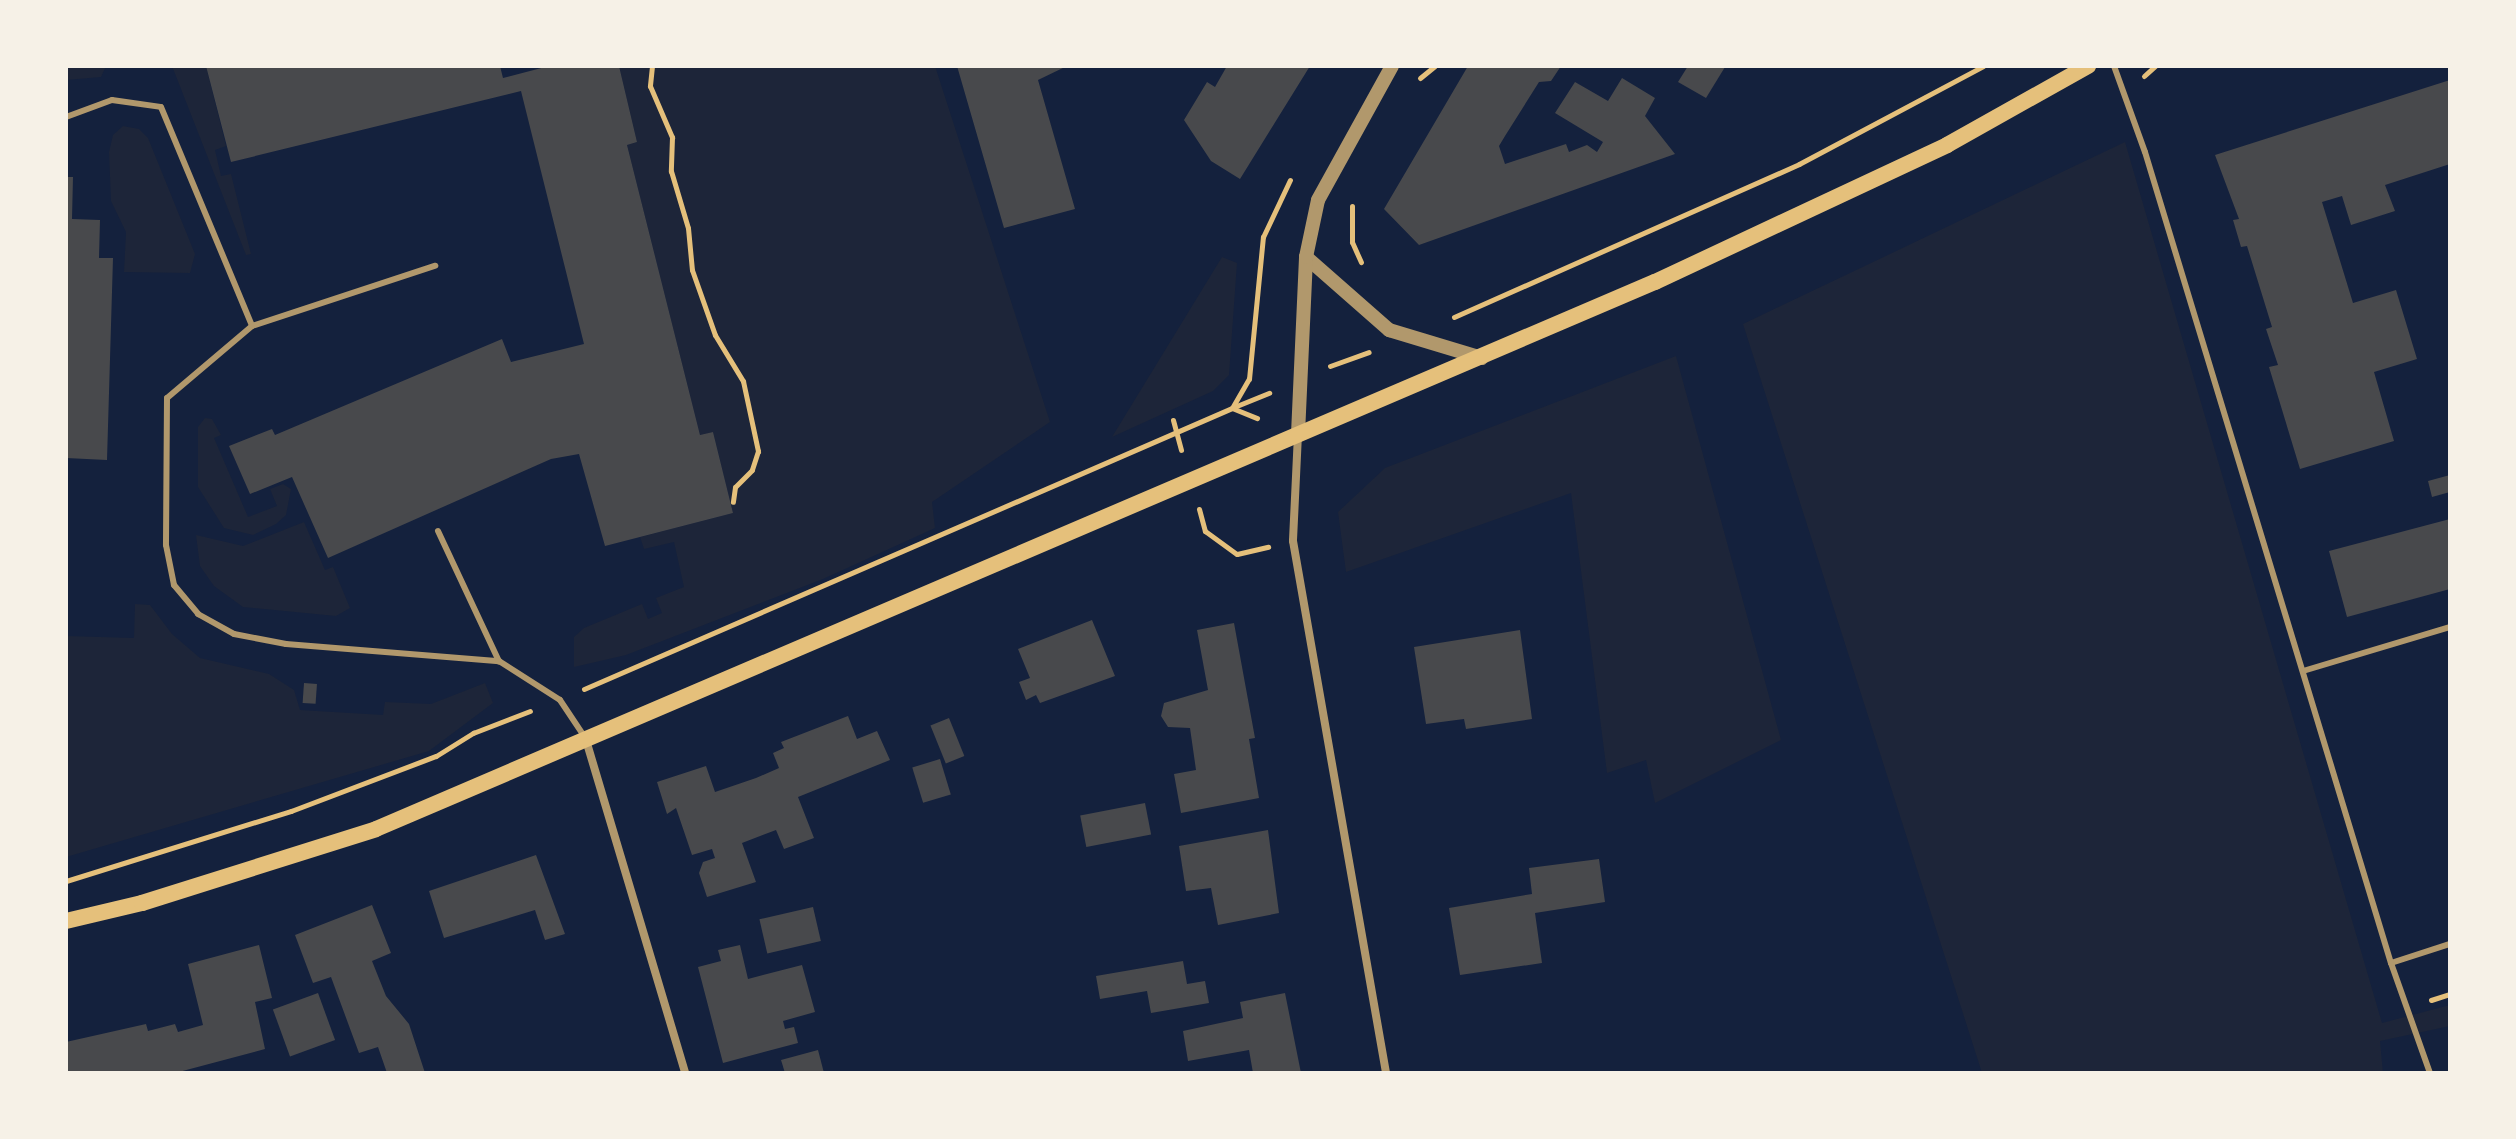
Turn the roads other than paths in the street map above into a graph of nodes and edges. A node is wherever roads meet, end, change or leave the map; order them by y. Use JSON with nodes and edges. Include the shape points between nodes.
{"nodes":[{"id":1,"x":1392,"y":66,"type":"edge"},
{"id":2,"x":2088,"y":66,"type":"edge"},
{"id":3,"x":2114,"y":66,"type":"edge"},
{"id":4,"x":66,"y":117,"type":"edge"},
{"id":5,"x":1306,"y":257,"type":"junction"},
{"id":6,"x":435,"y":266,"type":"dead end"},
{"id":7,"x":252,"y":326,"type":"junction"},
{"id":8,"x":1482,"y":359,"type":"junction"},
{"id":9,"x":1298,"y":434,"type":"junction"},
{"id":10,"x":438,"y":531,"type":"dead end"},
{"id":11,"x":2450,"y":627,"type":"edge"},
{"id":12,"x":499,"y":661,"type":"junction"},
{"id":13,"x":2303,"y":671,"type":"junction"},
{"id":14,"x":586,"y":739,"type":"junction"},
{"id":15,"x":66,"y":921,"type":"edge"},
{"id":16,"x":2450,"y":944,"type":"edge"},
{"id":17,"x":2391,"y":963,"type":"junction"},
{"id":18,"x":685,"y":1073,"type":"edge"},
{"id":19,"x":1386,"y":1073,"type":"edge"},
{"id":20,"x":2430,"y":1073,"type":"edge"}],
"edges":[{"from":1,"to":5,"type":"street","via":[[1318,200]]},
{"from":2,"to":8,"type":"main road","via":[[1934,152]]},
{"from":3,"to":13,"type":"lane"},
{"from":4,"to":7,"type":"lane","via":[[112,100],[161,107]]},
{"from":5,"to":8,"type":"street","via":[[1389,330]]},
{"from":5,"to":9,"type":"street"},
{"from":6,"to":7,"type":"lane"},
{"from":7,"to":12,"type":"lane","via":[[167,398],[166,545],[174,585],[198,614],[234,634],[286,644]]},
{"from":8,"to":9,"type":"main road"},
{"from":9,"to":14,"type":"main road"},
{"from":9,"to":19,"type":"street","via":[[1293,541]]},
{"from":10,"to":12,"type":"lane"},
{"from":11,"to":13,"type":"lane"},
{"from":12,"to":14,"type":"lane","via":[[560,700]]},
{"from":13,"to":17,"type":"lane"},
{"from":14,"to":15,"type":"main road","via":[[376,829],[142,903]]},
{"from":14,"to":18,"type":"street"},
{"from":16,"to":17,"type":"lane"},
{"from":17,"to":20,"type":"lane"}]}
